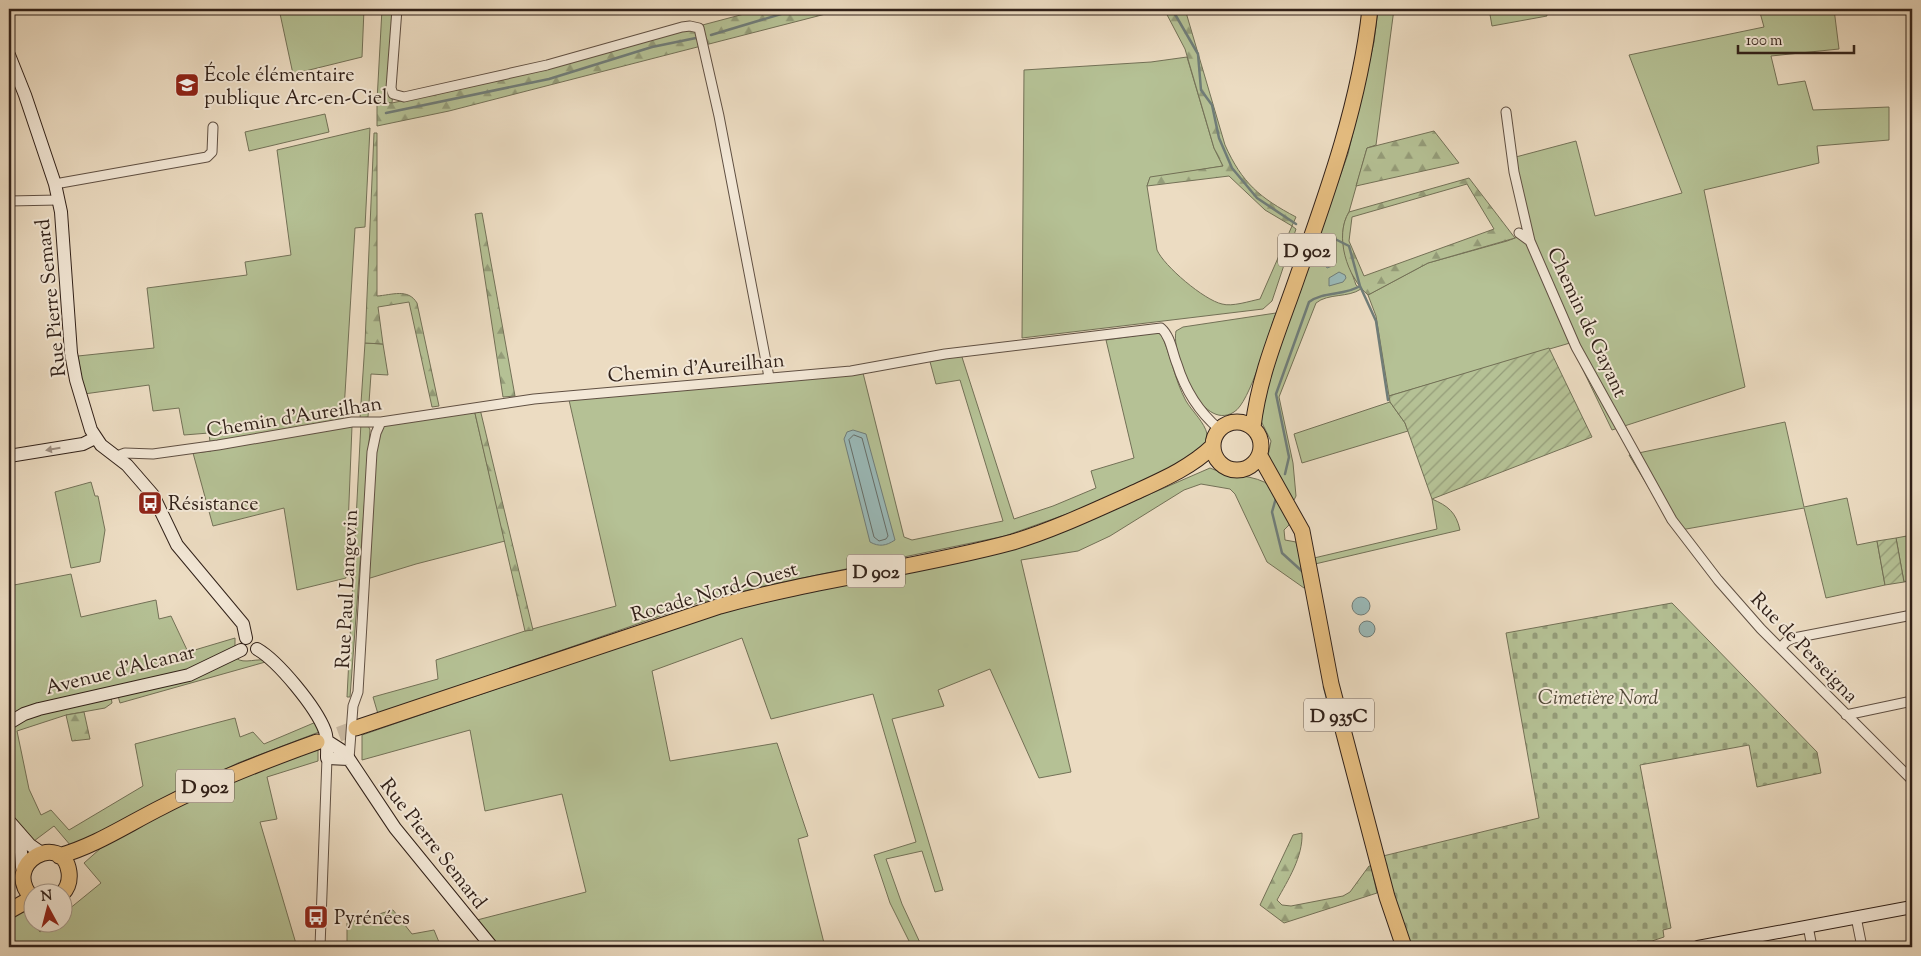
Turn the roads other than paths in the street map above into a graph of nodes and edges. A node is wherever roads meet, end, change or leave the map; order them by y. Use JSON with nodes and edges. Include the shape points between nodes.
{"nodes":[{"id":1,"x":397,"y":9,"type":"edge"},
{"id":2,"x":1370,"y":9,"type":"edge"},
{"id":3,"x":9,"y":55,"type":"edge"},
{"id":4,"x":1506,"y":112,"type":"dead end"},
{"id":5,"x":213,"y":127,"type":"dead end"},
{"id":6,"x":55,"y":184,"type":"junction"},
{"id":7,"x":58,"y":200,"type":"junction"},
{"id":8,"x":9,"y":201,"type":"edge"},
{"id":9,"x":1519,"y":233,"type":"dead end"},
{"id":10,"x":1530,"y":240,"type":"junction"},
{"id":11,"x":1265,"y":370,"type":"junction"},
{"id":12,"x":769,"y":377,"type":"junction"},
{"id":13,"x":1235,"y":421,"type":"junction"},
{"id":14,"x":381,"y":422,"type":"junction"},
{"id":15,"x":1253,"y":427,"type":"junction"},
{"id":16,"x":1219,"y":430,"type":"junction"},
{"id":17,"x":95,"y":438,"type":"junction"},
{"id":18,"x":1213,"y":446,"type":"junction"},
{"id":19,"x":9,"y":456,"type":"edge"},
{"id":20,"x":117,"y":456,"type":"junction"},
{"id":21,"x":1260,"y":456,"type":"junction"},
{"id":22,"x":1221,"y":464,"type":"junction"},
{"id":23,"x":1247,"y":468,"type":"junction"},
{"id":24,"x":1170,"y":476,"type":"junction"},
{"id":25,"x":1276,"y":485,"type":"junction"},
{"id":26,"x":1680,"y":531,"type":"joint"},
{"id":27,"x":1912,"y":615,"type":"edge"},
{"id":28,"x":246,"y":638,"type":"junction"},
{"id":29,"x":1781,"y":647,"type":"junction"},
{"id":30,"x":256,"y":649,"type":"junction"},
{"id":31,"x":241,"y":650,"type":"junction"},
{"id":32,"x":1912,"y":701,"type":"edge"},
{"id":33,"x":1846,"y":715,"type":"junction"},
{"id":34,"x":9,"y":723,"type":"edge"},
{"id":35,"x":356,"y":728,"type":"tunnel mouth"},
{"id":36,"x":322,"y":741,"type":"junction"},
{"id":37,"x":327,"y":758,"type":"junction"},
{"id":38,"x":349,"y":759,"type":"junction"},
{"id":39,"x":1912,"y":780,"type":"edge"},
{"id":40,"x":10,"y":824,"type":"edge"},
{"id":41,"x":98,"y":842,"type":"junction"},
{"id":42,"x":40,"y":852,"type":"junction"},
{"id":43,"x":58,"y":856,"type":"junction"},
{"id":44,"x":22,"y":867,"type":"junction"},
{"id":45,"x":69,"y":871,"type":"junction"},
{"id":46,"x":22,"y":884,"type":"edge"},
{"id":47,"x":67,"y":884,"type":"edge"},
{"id":48,"x":22,"y":885,"type":"edge"},
{"id":49,"x":9,"y":902,"type":"edge"},
{"id":50,"x":22,"y":904,"type":"edge"},
{"id":51,"x":1912,"y":907,"type":"edge"},
{"id":52,"x":9,"y":911,"type":"edge"},
{"id":53,"x":1856,"y":917,"type":"junction"},
{"id":54,"x":1808,"y":926,"type":"junction"},
{"id":55,"x":320,"y":947,"type":"edge"},
{"id":56,"x":492,"y":947,"type":"edge"},
{"id":57,"x":1404,"y":947,"type":"edge"},
{"id":58,"x":1698,"y":947,"type":"edge"},
{"id":59,"x":1812,"y":947,"type":"edge"},
{"id":60,"x":1862,"y":947,"type":"edge"}],
"edges":[{"from":1,"to":12,"type":"street","via":[[391,88],[393,94],[404,97],[547,65],[682,27],[699,28]]},
{"from":2,"to":11,"type":"main road","number":"D 902","via":[[1348,128]]},
{"from":3,"to":6,"type":"main road","name":"Rue Pierre Semard"},
{"from":4,"to":10,"type":"street","name":"Chemin de Gayant","via":[[1514,172]]},
{"from":5,"to":6,"type":"street","via":[[212,152],[207,157]]},
{"from":6,"to":7,"type":"main road","name":"Rue Pierre Semard"},
{"from":7,"to":8,"type":"street"},
{"from":7,"to":17,"type":"main road","name":"Rue Pierre Semard","via":[[71,353]]},
{"from":9,"to":10,"type":"street"},
{"from":10,"to":26,"type":"street","name":"Chemin de Gayant","via":[[1596,386]]},
{"from":11,"to":13,"type":"main road","number":"D 902"},
{"from":11,"to":15,"type":"main road","number":"D 902"},
{"from":12,"to":14,"type":"street","name":"Chemin d'Aureilhan","via":[[534,399]]},
{"from":12,"to":16,"type":"street","name":"Chemin d'Aureilhan","via":[[851,371],[945,354],[1161,328],[1169,339],[1193,401]]},
{"from":13,"to":15,"type":"main road"},
{"from":13,"to":16,"type":"main road"},
{"from":14,"to":20,"type":"street","name":"Chemin d'Aureilhan","via":[[352,422],[218,445]]},
{"from":14,"to":38,"type":"street","name":"Rue Paul Langevin","via":[[372,452],[358,692],[352,706]]},
{"from":15,"to":21,"type":"main road","via":[[1262,441]]},
{"from":16,"to":18,"type":"main road"},
{"from":17,"to":19,"type":"main road","one_way":true,"via":[[83,444]]},
{"from":17,"to":20,"type":"main road","name":"Rue Pierre Semard"},
{"from":18,"to":22,"type":"main road"},
{"from":18,"to":24,"type":"main road","name":"Rocade Nord-Ouest","number":"D 902","via":[[1199,460]]},
{"from":20,"to":28,"type":"main road","name":"Rue Pierre Semard","via":[[154,495],[178,544],[244,624]]},
{"from":21,"to":23,"type":"main road"},
{"from":21,"to":25,"type":"main road","number":"D 935C"},
{"from":22,"to":23,"type":"main road","via":[[1233,470]]},
{"from":22,"to":24,"type":"main road","name":"Rocade Nord-Ouest","number":"D 902"},
{"from":23,"to":25,"type":"main road"},
{"from":24,"to":35,"type":"main road","name":"Rocade Nord-Ouest","number":"D 902","via":[[1076,519],[1014,541],[767,593],[720,606]]},
{"from":25,"to":57,"type":"main road","number":"D 935C","via":[[1302,531],[1331,684],[1387,897]]},
{"from":26,"to":29,"type":"street","name":"Rue de Perseigna","via":[[1718,580]]},
{"from":27,"to":29,"type":"street","via":[[1794,638]]},
{"from":28,"to":30,"type":"main road","name":"Rue Pierre Semard","via":[[254,640]]},
{"from":28,"to":31,"type":"main road","via":[[241,643]]},
{"from":29,"to":33,"type":"street","name":"Rue de Perseigna"},
{"from":30,"to":31,"type":"main road","via":[[248,655]]},
{"from":30,"to":36,"type":"main road","name":"Rue Pierre Semard","via":[[268,655],[295,685],[322,726]]},
{"from":31,"to":34,"type":"main road","name":"Avenue d'Alcanar","via":[[189,675],[39,709]]},
{"from":32,"to":33,"type":"street"},
{"from":33,"to":39,"type":"street","name":"Rue de Perseigna"},
{"from":36,"to":37,"type":"main road","name":"Rue Pierre Semard"},
{"from":36,"to":38,"type":"main road","name":"Rue Pierre Semard","via":[[341,750]]},
{"from":36,"to":41,"type":"main road","number":"D 902","via":[[233,773]]},
{"from":37,"to":38,"type":"main road"},
{"from":37,"to":55,"type":"street"},
{"from":38,"to":56,"type":"main road","name":"Rue Pierre Semard","via":[[395,828]]},
{"from":40,"to":42,"type":"main road"},
{"from":40,"to":44,"type":"main road","via":[[21,852]]},
{"from":41,"to":43,"type":"main road","number":"D 902"},
{"from":41,"to":45,"type":"main road","number":"D 902"},
{"from":42,"to":43,"type":"main road"},
{"from":42,"to":44,"type":"main road"},
{"from":43,"to":45,"type":"main road"},
{"from":44,"to":46,"type":"main road"},
{"from":45,"to":47,"type":"main road"},
{"from":48,"to":49,"type":"main road"},
{"from":50,"to":52,"type":"main road"},
{"from":51,"to":53,"type":"main road"},
{"from":53,"to":54,"type":"main road"},
{"from":53,"to":60,"type":"street"},
{"from":54,"to":58,"type":"main road"},
{"from":54,"to":59,"type":"street"}]}
